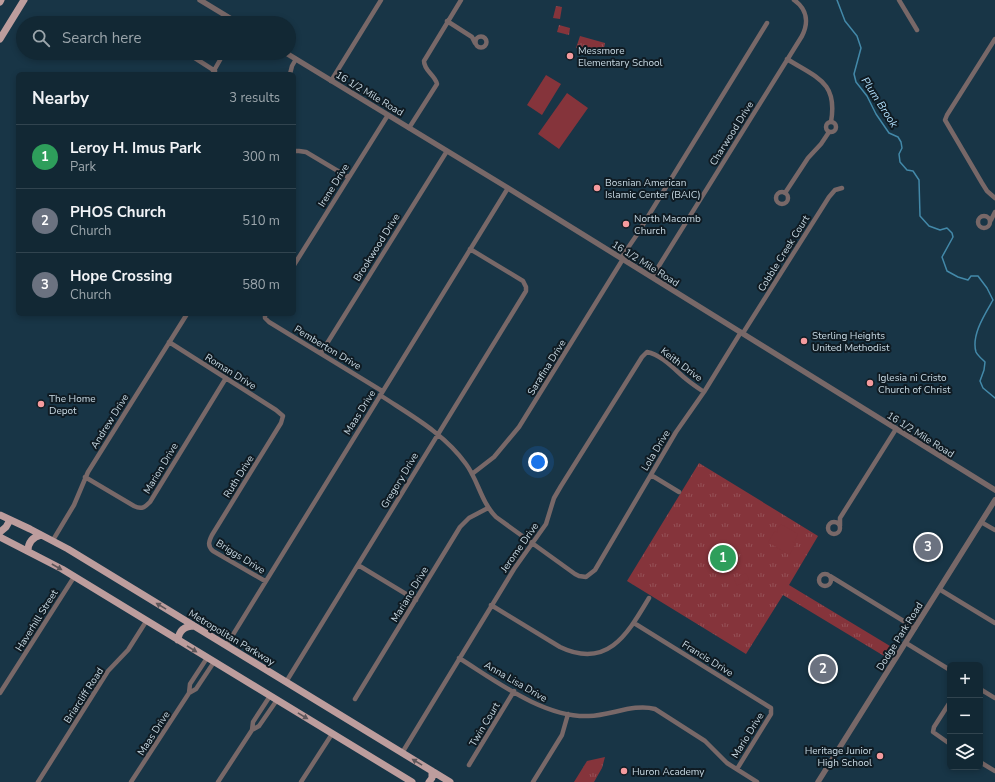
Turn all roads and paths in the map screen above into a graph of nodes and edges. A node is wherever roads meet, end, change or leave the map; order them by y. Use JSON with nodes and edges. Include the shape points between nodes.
{"nodes":[{"id":1,"x":24,"y":0,"type":"edge"},
{"id":2,"x":200,"y":0,"type":"edge"},
{"id":3,"x":381,"y":0,"type":"edge"},
{"id":4,"x":461,"y":0,"type":"edge"},
{"id":5,"x":794,"y":0,"type":"edge"},
{"id":6,"x":899,"y":0,"type":"edge"},
{"id":7,"x":226,"y":16,"type":"edge"},
{"id":8,"x":448,"y":21,"type":"junction"},
{"id":9,"x":767,"y":23,"type":"dead end"},
{"id":10,"x":917,"y":30,"type":"dead end"},
{"id":11,"x":1,"y":37,"type":"edge"},
{"id":12,"x":472,"y":37,"type":"junction"},
{"id":13,"x":479,"y":37,"type":"junction"},
{"id":14,"x":995,"y":39,"type":"edge"},
{"id":15,"x":475,"y":43,"type":"junction"},
{"id":16,"x":296,"y":59,"type":"edge"},
{"id":17,"x":788,"y":59,"type":"junction"},
{"id":18,"x":197,"y":60,"type":"edge"},
{"id":19,"x":220,"y":60,"type":"edge"},
{"id":20,"x":295,"y":60,"type":"edge"},
{"id":21,"x":214,"y":72,"type":"edge"},
{"id":22,"x":290,"y":72,"type":"edge"},
{"id":23,"x":331,"y":81,"type":"junction"},
{"id":24,"x":388,"y":115,"type":"junction"},
{"id":25,"x":831,"y":122,"type":"junction"},
{"id":26,"x":410,"y":128,"type":"junction"},
{"id":27,"x":829,"y":132,"type":"junction"},
{"id":28,"x":296,"y":151,"type":"edge"},
{"id":29,"x":446,"y":151,"type":"junction"},
{"id":30,"x":348,"y":177,"type":"junction"},
{"id":31,"x":508,"y":188,"type":"junction"},
{"id":32,"x":842,"y":188,"type":"dead end"},
{"id":33,"x":785,"y":193,"type":"dead end"},
{"id":34,"x":995,"y":198,"type":"edge"},
{"id":35,"x":994,"y":214,"type":"edge"},
{"id":36,"x":987,"y":216,"type":"junction"},
{"id":37,"x":991,"y":220,"type":"junction"},
{"id":38,"x":470,"y":249,"type":"junction"},
{"id":39,"x":622,"y":259,"type":"junction"},
{"id":40,"x":296,"y":262,"type":"edge"},
{"id":41,"x":652,"y":277,"type":"junction"},
{"id":42,"x":186,"y":316,"type":"edge"},
{"id":43,"x":265,"y":316,"type":"edge"},
{"id":44,"x":742,"y":332,"type":"junction"},
{"id":45,"x":169,"y":342,"type":"junction"},
{"id":46,"x":647,"y":352,"type":"joint"},
{"id":47,"x":321,"y":353,"type":"junction"},
{"id":48,"x":226,"y":378,"type":"junction"},
{"id":49,"x":704,"y":392,"type":"junction"},
{"id":50,"x":381,"y":393,"type":"junction"},
{"id":51,"x":282,"y":416,"type":"joint"},
{"id":52,"x":896,"y":429,"type":"junction"},
{"id":53,"x":438,"y":434,"type":"junction"},
{"id":54,"x":472,"y":474,"type":"junction"},
{"id":55,"x":651,"y":475,"type":"junction"},
{"id":56,"x":85,"y":477,"type":"junction"},
{"id":57,"x":995,"y":490,"type":"edge"},
{"id":58,"x":679,"y":492,"type":"dead end"},
{"id":59,"x":995,"y":500,"type":"edge"},
{"id":60,"x":488,"y":508,"type":"junction"},
{"id":61,"x":0,"y":515,"type":"edge"},
{"id":62,"x":840,"y":518,"type":"junction"},
{"id":63,"x":10,"y":520,"type":"junction"},
{"id":64,"x":833,"y":522,"type":"junction"},
{"id":65,"x":981,"y":522,"type":"junction"},
{"id":66,"x":840,"y":526,"type":"junction"},
{"id":67,"x":995,"y":530,"type":"edge"},
{"id":68,"x":0,"y":532,"type":"edge"},
{"id":69,"x":41,"y":535,"type":"junction"},
{"id":70,"x":0,"y":537,"type":"edge"},
{"id":71,"x":53,"y":540,"type":"junction"},
{"id":72,"x":532,"y":543,"type":"junction"},
{"id":73,"x":209,"y":546,"type":"joint"},
{"id":74,"x":28,"y":551,"type":"junction"},
{"id":75,"x":358,"y":565,"type":"junction"},
{"id":76,"x":830,"y":576,"type":"junction"},
{"id":77,"x":74,"y":577,"type":"junction"},
{"id":78,"x":586,"y":577,"type":"joint"},
{"id":79,"x":838,"y":580,"type":"junction"},
{"id":80,"x":265,"y":581,"type":"junction"},
{"id":81,"x":830,"y":584,"type":"junction"},
{"id":82,"x":939,"y":589,"type":"junction"},
{"id":83,"x":649,"y":598,"type":"dead end"},
{"id":84,"x":416,"y":600,"type":"junction"},
{"id":85,"x":491,"y":605,"type":"junction"},
{"id":86,"x":146,"y":620,"type":"junction"},
{"id":87,"x":634,"y":623,"type":"junction"},
{"id":88,"x":995,"y":623,"type":"edge"},
{"id":89,"x":194,"y":626,"type":"junction"},
{"id":90,"x":915,"y":628,"type":"junction"},
{"id":91,"x":178,"y":640,"type":"junction"},
{"id":92,"x":906,"y":643,"type":"junction"},
{"id":93,"x":226,"y":646,"type":"junction"},
{"id":94,"x":460,"y":658,"type":"junction"},
{"id":95,"x":211,"y":660,"type":"junction"},
{"id":96,"x":947,"y":668,"type":"edge"},
{"id":97,"x":286,"y":682,"type":"junction"},
{"id":98,"x":514,"y":691,"type":"junction"},
{"id":99,"x":983,"y":691,"type":"edge"},
{"id":100,"x":189,"y":693,"type":"junction"},
{"id":101,"x":0,"y":694,"type":"edge"},
{"id":102,"x":273,"y":698,"type":"junction"},
{"id":103,"x":995,"y":698,"type":"edge"},
{"id":104,"x":355,"y":699,"type":"dead end"},
{"id":105,"x":947,"y":707,"type":"edge"},
{"id":106,"x":772,"y":710,"type":"joint"},
{"id":107,"x":568,"y":714,"type":"junction"},
{"id":108,"x":252,"y":730,"type":"junction"},
{"id":109,"x":332,"y":734,"type":"junction"},
{"id":110,"x":947,"y":742,"type":"edge"},
{"id":111,"x":402,"y":753,"type":"junction"},
{"id":112,"x":983,"y":764,"type":"edge"},
{"id":113,"x":469,"y":765,"type":"dead end"},
{"id":114,"x":737,"y":769,"type":"junction"},
{"id":115,"x":432,"y":771,"type":"junction"},
{"id":116,"x":995,"y":771,"type":"edge"},
{"id":117,"x":38,"y":782,"type":"edge"},
{"id":118,"x":131,"y":782,"type":"edge"},
{"id":119,"x":218,"y":782,"type":"edge"},
{"id":120,"x":301,"y":782,"type":"edge"},
{"id":121,"x":412,"y":782,"type":"edge"},
{"id":122,"x":429,"y":782,"type":"edge"},
{"id":123,"x":450,"y":782,"type":"edge"},
{"id":124,"x":533,"y":782,"type":"edge"},
{"id":125,"x":757,"y":782,"type":"edge"},
{"id":126,"x":818,"y":782,"type":"edge"}],
"edges":[{"from":1,"to":11,"type":"main road"},
{"from":2,"to":7,"type":"street"},
{"from":3,"to":23,"type":"street"},
{"from":4,"to":8,"type":"street"},
{"from":5,"to":17,"type":"street","name":"Charwood Drive","via":[[802,7],[806,22],[804,32]]},
{"from":6,"to":10,"type":"street"},
{"from":8,"to":12,"type":"street"},
{"from":8,"to":26,"type":"street","via":[[424,61],[425,69],[435,79],[436,84]]},
{"from":9,"to":39,"type":"street","name":"Sarafina Drive"},
{"from":12,"to":13,"type":"street"},
{"from":12,"to":15,"type":"street"},
{"from":13,"to":15,"type":"street"},
{"from":13,"to":15,"type":"street","via":[[485,39],[484,47],[480,48]]},
{"from":14,"to":34,"type":"street","via":[[946,120],[982,184]]},
{"from":16,"to":23,"type":"street","name":"16 1/2 Mile Road"},
{"from":17,"to":25,"type":"street","via":[[826,85],[832,99]]},
{"from":17,"to":41,"type":"street","name":"Charwood Drive"},
{"from":18,"to":21,"type":"street"},
{"from":19,"to":21,"type":"street"},
{"from":20,"to":22,"type":"street"},
{"from":23,"to":24,"type":"street","name":"16 1/2 Mile Road"},
{"from":24,"to":26,"type":"street","name":"16 1/2 Mile Road"},
{"from":24,"to":30,"type":"street","name":"Irene Drive"},
{"from":25,"to":27,"type":"street","via":[[826,126]]},
{"from":25,"to":27,"type":"street","via":[[835,124],[836,129]]},
{"from":26,"to":29,"type":"street","name":"16 1/2 Mile Road"},
{"from":27,"to":33,"type":"street"},
{"from":28,"to":30,"type":"street","via":[[306,152]]},
{"from":29,"to":31,"type":"street","name":"16 1/2 Mile Road"},
{"from":29,"to":47,"type":"street","name":"Brookwood Drive"},
{"from":30,"to":40,"type":"street","name":"Irene Drive"},
{"from":31,"to":38,"type":"street","name":"Maas Drive"},
{"from":31,"to":39,"type":"street","name":"16 1/2 Mile Road"},
{"from":32,"to":44,"type":"street","name":"Cobble Creek Court","via":[[835,190],[829,197]]},
{"from":35,"to":36,"type":"street"},
{"from":35,"to":37,"type":"street"},
{"from":36,"to":37,"type":"street"},
{"from":36,"to":37,"type":"street","via":[[979,218],[980,226],[987,228]]},
{"from":38,"to":50,"type":"street","name":"Maas Drive"},
{"from":38,"to":53,"type":"street","name":"Gregory Drive","via":[[519,278],[526,287]]},
{"from":39,"to":41,"type":"street","name":"16 1/2 Mile Road"},
{"from":39,"to":54,"type":"street","name":"Sarafina Drive","via":[[519,427],[494,457]]},
{"from":41,"to":44,"type":"street","name":"16 1/2 Mile Road"},
{"from":42,"to":45,"type":"street","name":"Andrew Drive"},
{"from":43,"to":47,"type":"street","name":"Pemberton Drive","via":[[269,322]]},
{"from":44,"to":49,"type":"street","name":"Lola Drive"},
{"from":44,"to":52,"type":"street","name":"16 1/2 Mile Road"},
{"from":45,"to":48,"type":"street","name":"Roman Drive"},
{"from":45,"to":56,"type":"street","name":"Andrew Drive"},
{"from":46,"to":49,"type":"street","name":"Keith Drive","via":[[670,365]]},
{"from":46,"to":72,"type":"street","name":"Jerome Drive","via":[[561,486],[554,498],[546,524]]},
{"from":47,"to":50,"type":"street","name":"Pemberton Drive"},
{"from":48,"to":51,"type":"street","name":"Roman Drive"},
{"from":48,"to":56,"type":"street","name":"Marion Drive","via":[[146,506],[134,506]]},
{"from":49,"to":55,"type":"street","name":"Lola Drive","via":[[676,432]]},
{"from":50,"to":53,"type":"street","name":"Pemberton Drive"},
{"from":50,"to":80,"type":"street","name":"Maas Drive"},
{"from":51,"to":73,"type":"street","name":"Ruth Drive","via":[[281,423],[212,535]]},
{"from":52,"to":57,"type":"street","name":"16 1/2 Mile Road"},
{"from":52,"to":62,"type":"street"},
{"from":53,"to":54,"type":"street","name":"Pemberton Drive","via":[[459,455]]},
{"from":53,"to":75,"type":"street","name":"Gregory Drive"},
{"from":54,"to":60,"type":"street","name":"Pemberton Drive"},
{"from":55,"to":58,"type":"street"},
{"from":55,"to":78,"type":"street","name":"Lola Drive","via":[[595,570]]},
{"from":56,"to":71,"type":"street","name":"Andrew Drive","via":[[74,505]]},
{"from":59,"to":65,"type":"street","name":"Dodge Park Road"},
{"from":60,"to":72,"type":"street","name":"Pemberton Drive","via":[[496,517]]},
{"from":60,"to":84,"type":"street","name":"Mariano Drive","via":[[468,518],[460,527]]},
{"from":61,"to":63,"type":"main road","name":"Metropolitan Parkway"},
{"from":62,"to":64,"type":"street"},
{"from":62,"to":66,"type":"street"},
{"from":63,"to":68,"type":"main road"},
{"from":63,"to":69,"type":"main road","name":"Metropolitan Parkway"},
{"from":64,"to":66,"type":"street"},
{"from":64,"to":66,"type":"street","via":[[827,527],[828,532],[838,534]]},
{"from":65,"to":67,"type":"street"},
{"from":65,"to":82,"type":"street","name":"Dodge Park Road"},
{"from":69,"to":71,"type":"main road","name":"Metropolitan Parkway"},
{"from":69,"to":74,"type":"main road","via":[[30,541]]},
{"from":70,"to":74,"type":"main road"},
{"from":89,"to":71,"type":"main road","name":"Metropolitan Parkway","one_way":true},
{"from":72,"to":78,"type":"street","name":"Pemberton Drive","via":[[575,574]]},
{"from":72,"to":85,"type":"street","name":"Jerome Drive"},
{"from":73,"to":80,"type":"street","name":"Briggs Drive","via":[[213,551]]},
{"from":74,"to":77,"type":"main road","one_way":true},
{"from":75,"to":84,"type":"street"},
{"from":75,"to":97,"type":"street","name":"Gregory Drive"},
{"from":76,"to":79,"type":"street"},
{"from":76,"to":81,"type":"street"},
{"from":76,"to":81,"type":"street","via":[[823,574],[818,581],[822,586]]},
{"from":77,"to":86,"type":"main road"},
{"from":77,"to":101,"type":"street","name":"Haverhill Street"},
{"from":79,"to":81,"type":"street"},
{"from":79,"to":90,"type":"street"},
{"from":80,"to":93,"type":"street","name":"Maas Drive"},
{"from":82,"to":88,"type":"street"},
{"from":82,"to":90,"type":"street","name":"Dodge Park Road"},
{"from":83,"to":87,"type":"street"},
{"from":84,"to":104,"type":"street","name":"Mariano Drive"},
{"from":85,"to":87,"type":"street","via":[[560,647],[579,653],[596,653],[612,647]]},
{"from":85,"to":94,"type":"street","name":"Jerome Drive"},
{"from":86,"to":91,"type":"main road"},
{"from":86,"to":117,"type":"street","name":"Briarcliff Road","via":[[128,650],[102,680]]},
{"from":87,"to":106,"type":"street","name":"Francis Drive"},
{"from":89,"to":91,"type":"main road","via":[[182,630]]},
{"from":89,"to":93,"type":"main road","name":"Metropolitan Parkway"},
{"from":90,"to":92,"type":"street","name":"Dodge Park Road"},
{"from":91,"to":95,"type":"main road","one_way":true},
{"from":92,"to":96,"type":"street"},
{"from":92,"to":126,"type":"street","name":"Dodge Park Road"},
{"from":93,"to":97,"type":"main road","name":"Metropolitan Parkway"},
{"from":94,"to":98,"type":"street","name":"Anna Lisa Drive"},
{"from":94,"to":111,"type":"street","name":"Jerome Drive"},
{"from":95,"to":100,"type":"street","name":"Maas Drive","via":[[196,688]]},
{"from":95,"to":100,"type":"street","name":"Maas Drive","via":[[190,684]]},
{"from":95,"to":102,"type":"main road"},
{"from":97,"to":111,"type":"main road","name":"Metropolitan Parkway"},
{"from":98,"to":107,"type":"street","name":"Anna Lisa Drive","via":[[539,706]]},
{"from":98,"to":113,"type":"street","name":"Twin Court"},
{"from":99,"to":103,"type":"street"},
{"from":100,"to":118,"type":"street","name":"Maas Drive"},
{"from":102,"to":108,"type":"street","via":[[253,722]]},
{"from":102,"to":108,"type":"street","via":[[259,726]]},
{"from":102,"to":109,"type":"main road","one_way":true},
{"from":105,"to":110,"type":"street","via":[[933,732]]},
{"from":106,"to":114,"type":"street","name":"Mario Drive"},
{"from":107,"to":114,"type":"street","name":"Anna Lisa Drive","via":[[589,716],[638,707],[655,709],[705,741],[727,763]]},
{"from":107,"to":124,"type":"street","via":[[562,734]]},
{"from":108,"to":119,"type":"street"},
{"from":109,"to":120,"type":"street"},
{"from":109,"to":121,"type":"main road"},
{"from":115,"to":111,"type":"main road","name":"Metropolitan Parkway","one_way":true},
{"from":112,"to":116,"type":"street"},
{"from":114,"to":125,"type":"street","name":"Anna Lisa Drive"},
{"from":115,"to":122,"type":"main road"},
{"from":115,"to":123,"type":"main road","name":"Metropolitan Parkway"}]}
